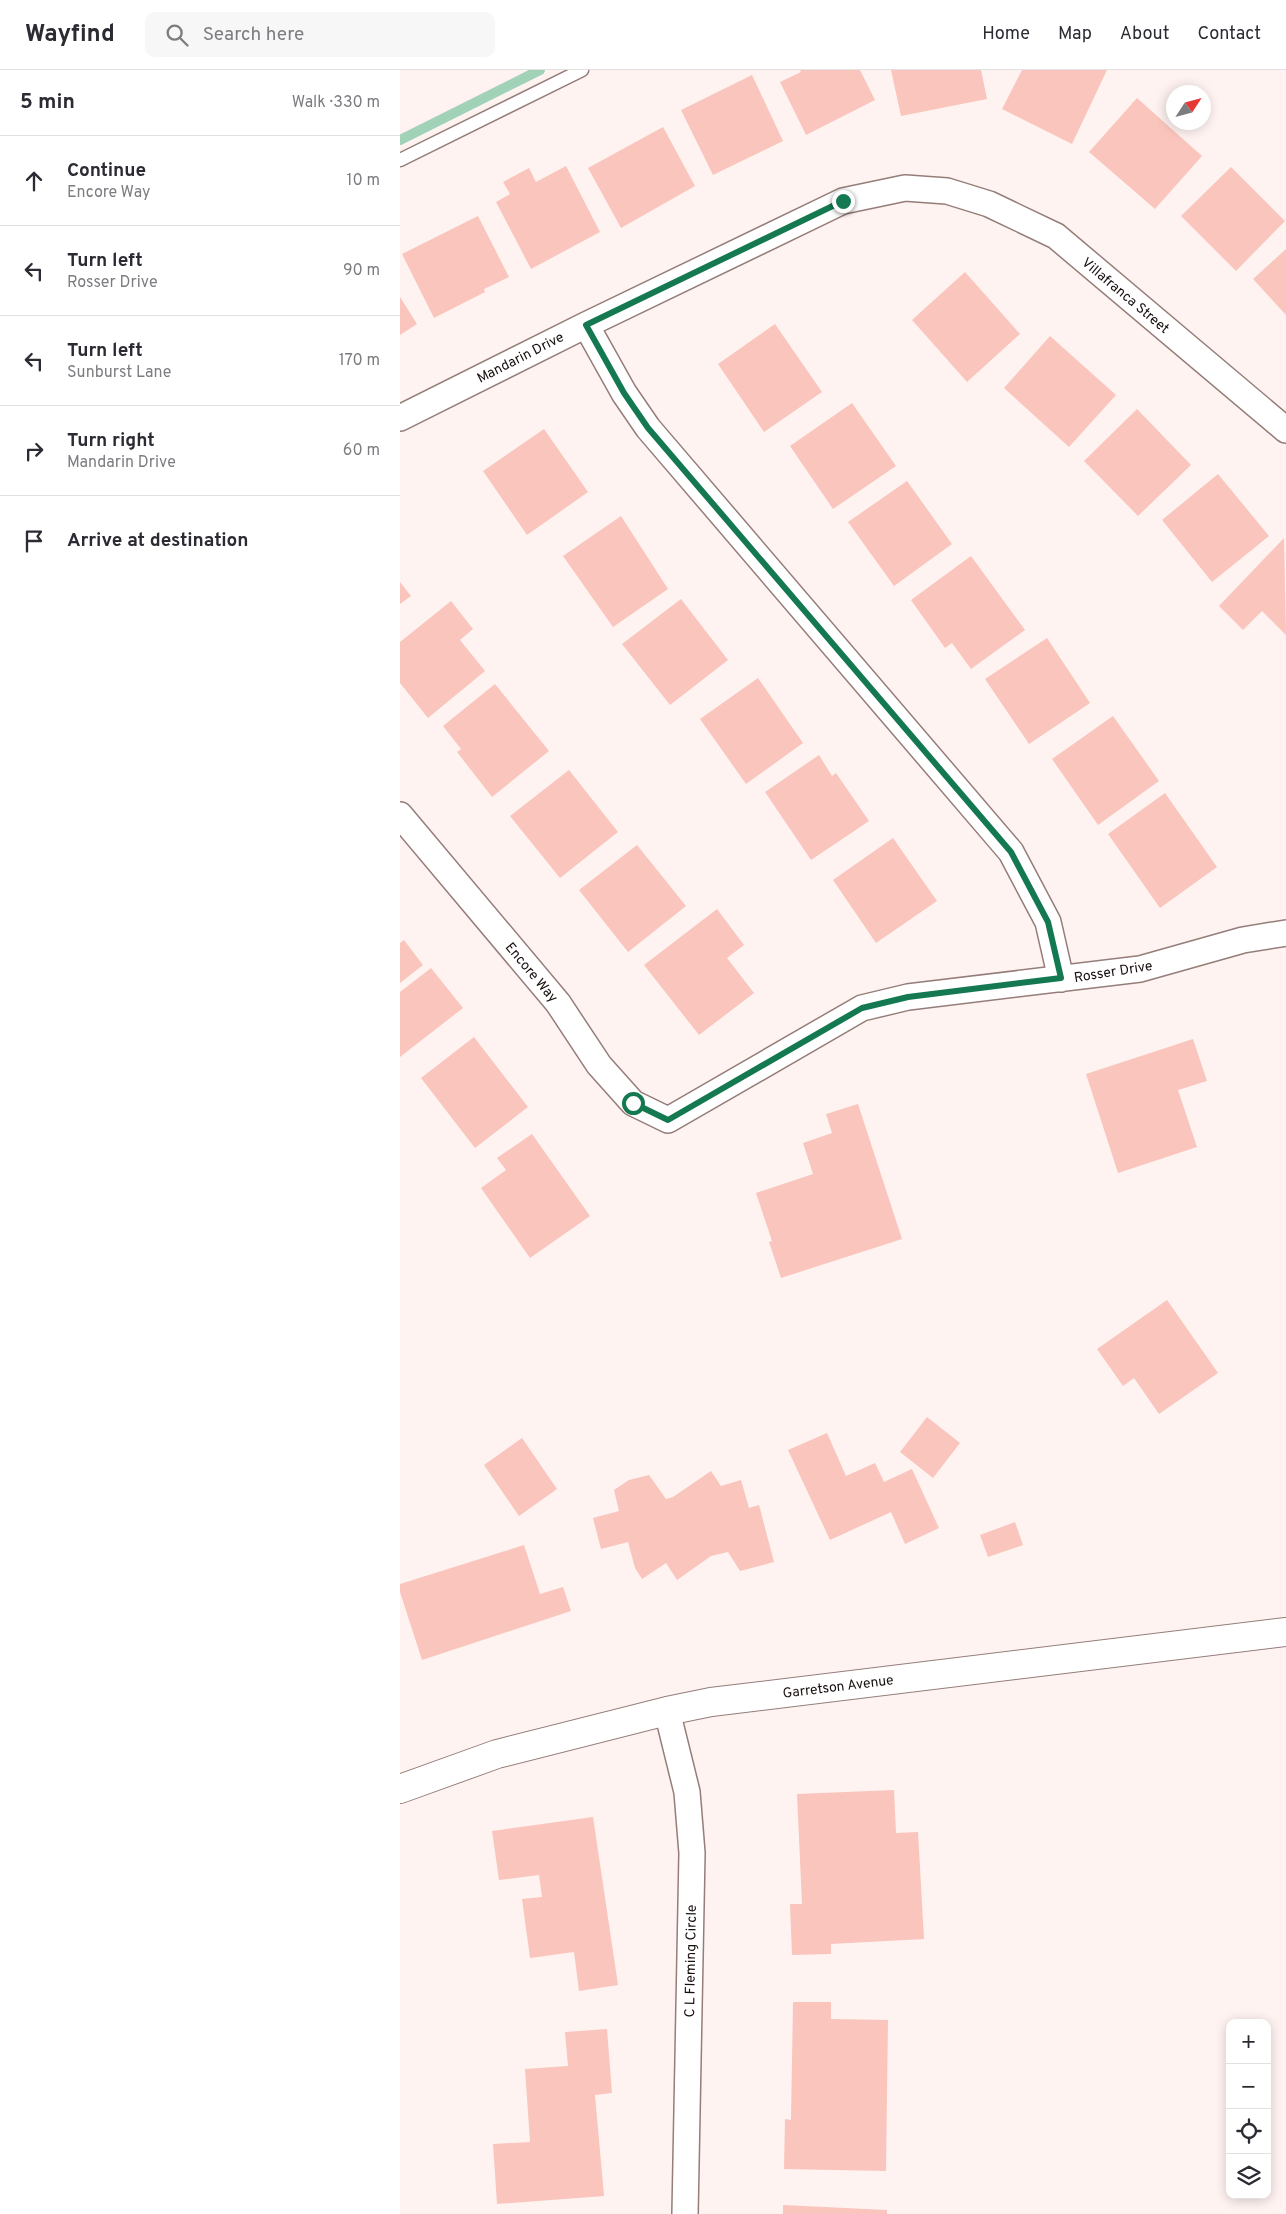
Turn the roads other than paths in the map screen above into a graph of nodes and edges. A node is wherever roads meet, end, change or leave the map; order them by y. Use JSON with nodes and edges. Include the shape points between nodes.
{"nodes":[{"id":1,"x":582,"y":70,"type":"edge"},
{"id":2,"x":400,"y":160,"type":"edge"},
{"id":3,"x":947,"y":191,"type":"joint"},
{"id":4,"x":586,"y":325,"type":"junction"},
{"id":5,"x":400,"y":418,"type":"edge"},
{"id":6,"x":1286,"y":430,"type":"edge"},
{"id":7,"x":400,"y":815,"type":"edge"},
{"id":8,"x":1286,"y":933,"type":"edge"},
{"id":9,"x":1061,"y":978,"type":"junction"},
{"id":10,"x":668,"y":1120,"type":"joint"},
{"id":11,"x":1286,"y":1632,"type":"edge"},
{"id":12,"x":667,"y":1711,"type":"junction"},
{"id":13,"x":400,"y":1789,"type":"edge"},
{"id":14,"x":686,"y":2214,"type":"edge"}],
"edges":[{"from":1,"to":2,"type":"lane"},
{"from":3,"to":4,"type":"street","name":"Mandarin Drive","via":[[905,188],[843,201]]},
{"from":3,"to":6,"type":"street","name":"Villafranca Street","via":[[989,204],[1056,236]]},
{"from":4,"to":5,"type":"street","name":"Mandarin Drive"},
{"from":4,"to":9,"type":"street","via":[[624,393],[648,428],[1011,852],[1048,922]]},
{"from":7,"to":10,"type":"street","name":"Encore Way","via":[[558,1003],[599,1065],[633,1103]]},
{"from":8,"to":9,"type":"street","name":"Rosser Drive","via":[[1242,940],[1140,969]]},
{"from":9,"to":10,"type":"street","name":"Rosser Drive","via":[[908,997],[862,1008]]},
{"from":11,"to":12,"type":"street","name":"Garretson Avenue","via":[[711,1702]]},
{"from":12,"to":13,"type":"street","name":"Garretson Avenue","via":[[497,1754]]},
{"from":12,"to":14,"type":"street","name":"C L Fleming Circle","via":[[687,1792],[692,1853]]}]}
